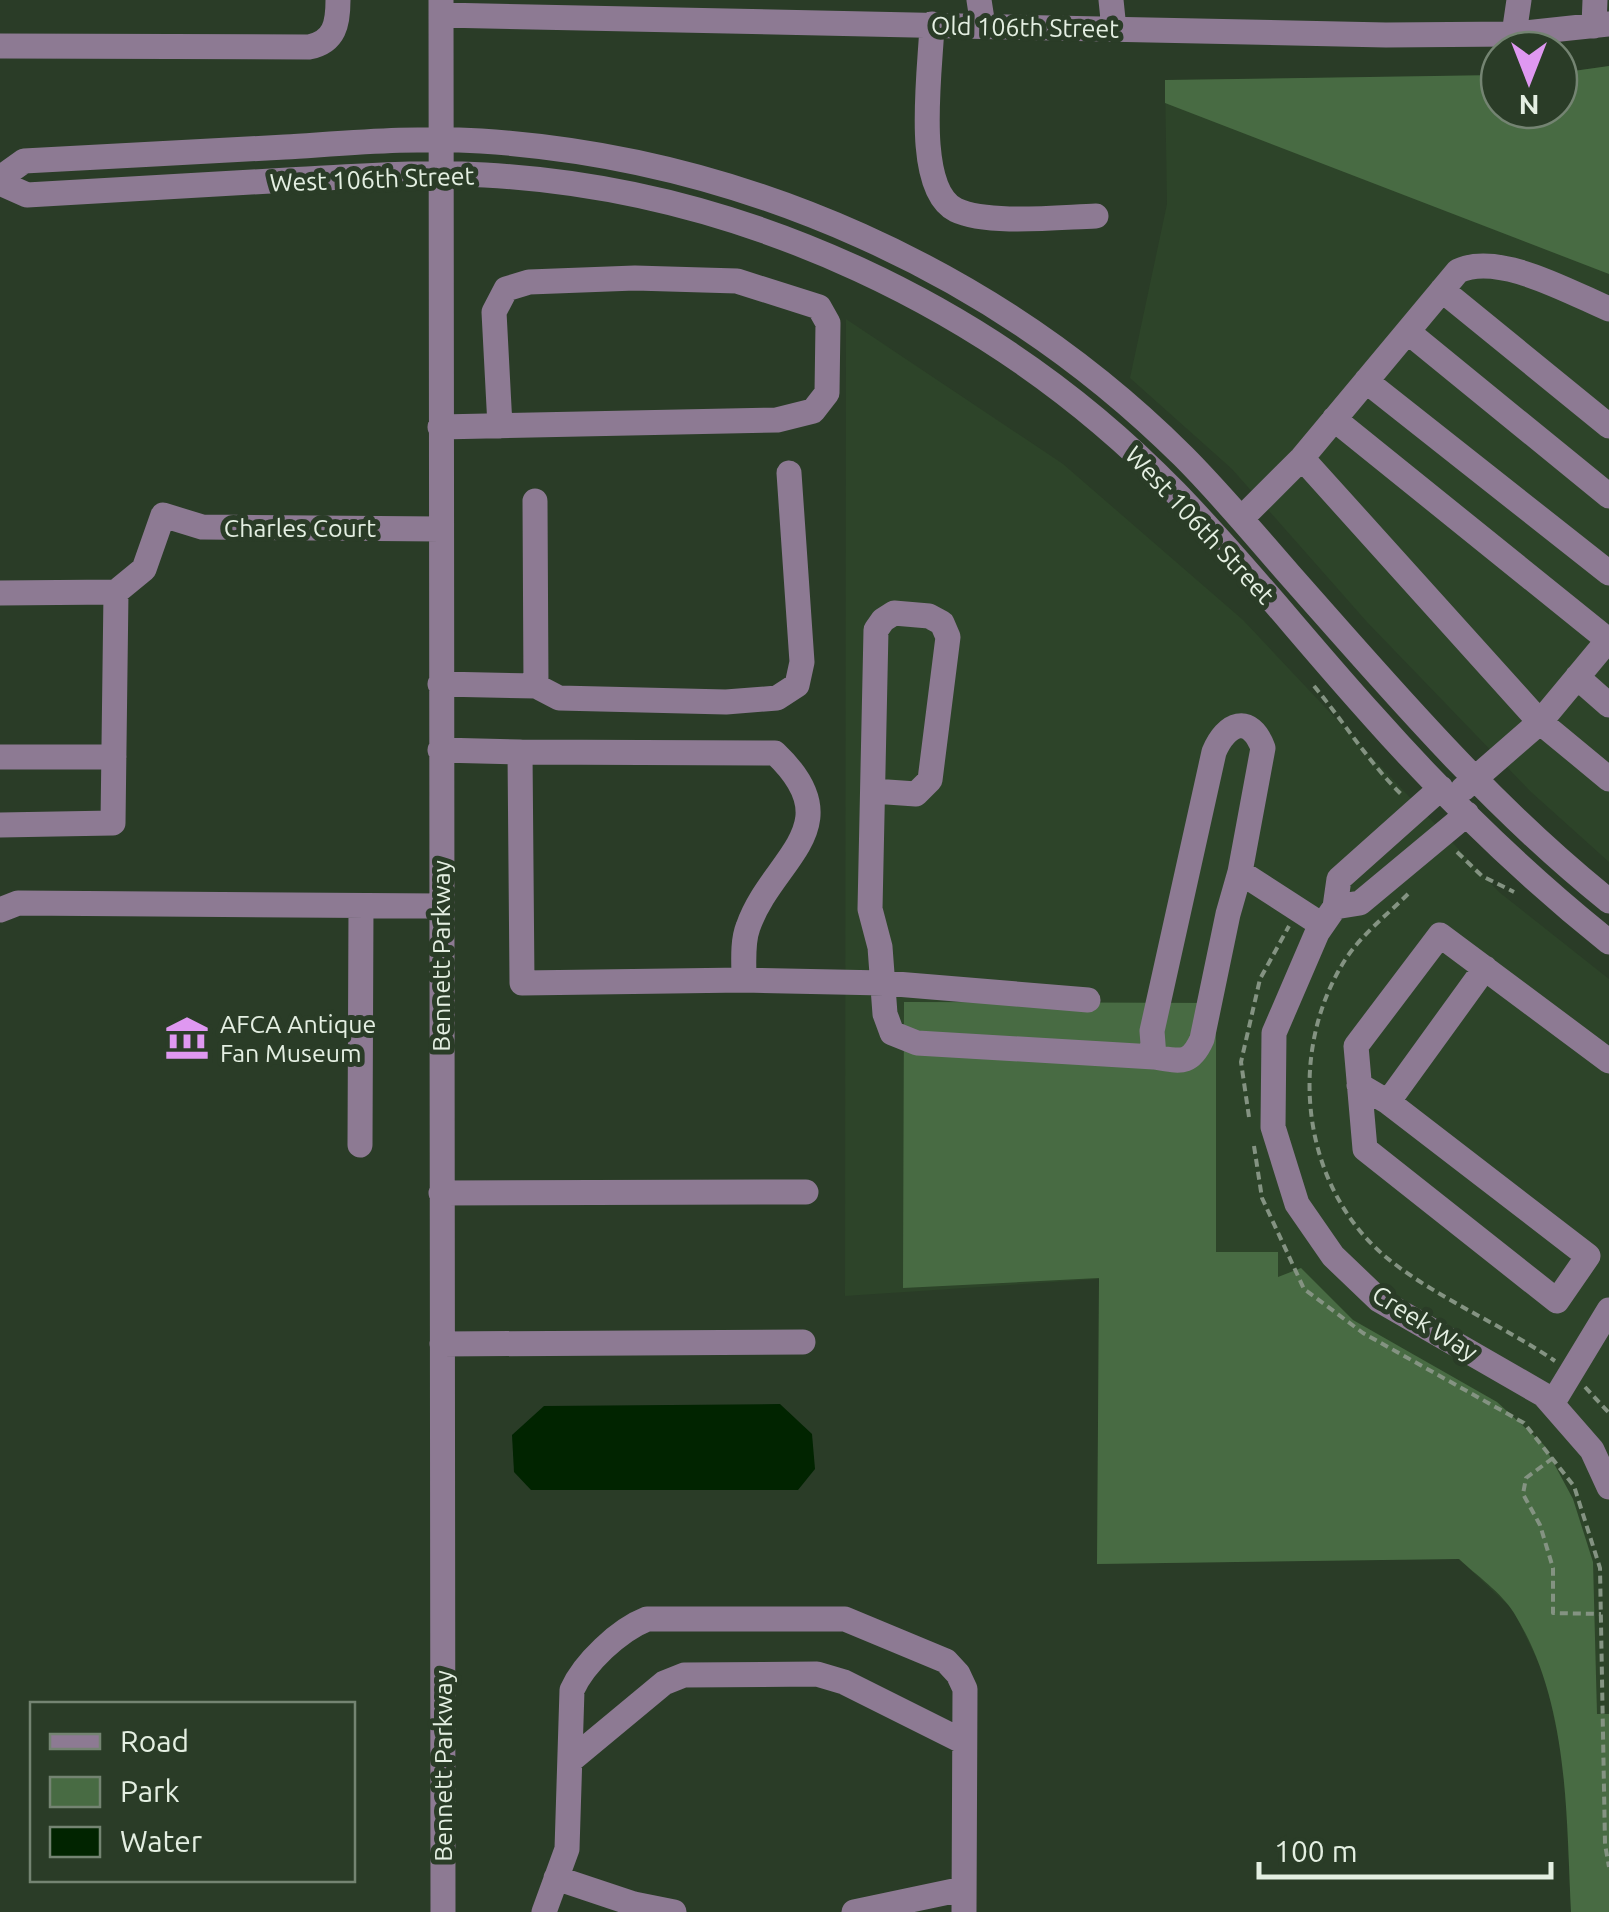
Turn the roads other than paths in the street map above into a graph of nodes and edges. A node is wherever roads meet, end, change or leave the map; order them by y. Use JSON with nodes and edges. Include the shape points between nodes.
{"nodes":[{"id":1,"x":338,"y":0,"type":"edge"},
{"id":2,"x":1112,"y":0,"type":"edge"},
{"id":3,"x":1519,"y":0,"type":"edge"},
{"id":4,"x":441,"y":7,"type":"edge"},
{"id":5,"x":981,"y":13,"type":"edge"},
{"id":6,"x":1599,"y":16,"type":"edge"},
{"id":7,"x":932,"y":24,"type":"junction"},
{"id":8,"x":1114,"y":29,"type":"junction"},
{"id":9,"x":1515,"y":30,"type":"edge"},
{"id":10,"x":1533,"y":30,"type":"edge"},
{"id":11,"x":1479,"y":34,"type":"edge"},
{"id":12,"x":0,"y":46,"type":"edge"},
{"id":13,"x":440,"y":140,"type":"junction"},
{"id":14,"x":440,"y":173,"type":"junction"},
{"id":15,"x":0,"y":181,"type":"edge"},
{"id":16,"x":1096,"y":216,"type":"dead end"},
{"id":17,"x":1442,"y":290,"type":"junction"},
{"id":18,"x":1608,"y":315,"type":"edge"},
{"id":19,"x":1408,"y":332,"type":"junction"},
{"id":20,"x":1366,"y":381,"type":"junction"},
{"id":21,"x":1334,"y":419,"type":"junction"},
{"id":22,"x":500,"y":426,"type":"junction"},
{"id":23,"x":1609,"y":426,"type":"edge"},
{"id":24,"x":440,"y":427,"type":"junction"},
{"id":25,"x":1302,"y":458,"type":"junction"},
{"id":26,"x":789,"y":473,"type":"dead end"},
{"id":27,"x":1609,"y":496,"type":"edge"},
{"id":28,"x":535,"y":501,"type":"dead end"},
{"id":29,"x":1241,"y":520,"type":"junction"},
{"id":30,"x":440,"y":529,"type":"junction"},
{"id":31,"x":1609,"y":573,"type":"edge"},
{"id":32,"x":116,"y":592,"type":"junction"},
{"id":33,"x":0,"y":593,"type":"edge"},
{"id":34,"x":1608,"y":640,"type":"edge"},
{"id":35,"x":1577,"y":677,"type":"junction"},
{"id":36,"x":440,"y":684,"type":"junction"},
{"id":37,"x":536,"y":686,"type":"junction"},
{"id":38,"x":1609,"y":705,"type":"edge"},
{"id":39,"x":1540,"y":722,"type":"junction"},
{"id":40,"x":440,"y":750,"type":"junction"},
{"id":41,"x":520,"y":752,"type":"junction"},
{"id":42,"x":114,"y":756,"type":"junction"},
{"id":43,"x":0,"y":758,"type":"edge"},
{"id":44,"x":1475,"y":779,"type":"junction"},
{"id":45,"x":1609,"y":779,"type":"edge"},
{"id":46,"x":873,"y":791,"type":"junction"},
{"id":47,"x":1453,"y":800,"type":"junction"},
{"id":48,"x":0,"y":825,"type":"edge"},
{"id":49,"x":1240,"y":872,"type":"junction"},
{"id":50,"x":1609,"y":901,"type":"edge"},
{"id":51,"x":361,"y":906,"type":"junction"},
{"id":52,"x":441,"y":906,"type":"junction"},
{"id":53,"x":0,"y":910,"type":"edge"},
{"id":54,"x":1329,"y":916,"type":"junction"},
{"id":55,"x":1609,"y":942,"type":"edge"},
{"id":56,"x":1485,"y":968,"type":"junction"},
{"id":57,"x":744,"y":980,"type":"junction"},
{"id":58,"x":884,"y":983,"type":"junction"},
{"id":59,"x":1088,"y":1000,"type":"dead end"},
{"id":60,"x":1154,"y":1057,"type":"junction"},
{"id":61,"x":1609,"y":1062,"type":"edge"},
{"id":62,"x":1359,"y":1085,"type":"junction"},
{"id":63,"x":1388,"y":1102,"type":"junction"},
{"id":64,"x":360,"y":1145,"type":"dead end"},
{"id":65,"x":442,"y":1192,"type":"junction"},
{"id":66,"x":806,"y":1192,"type":"dead end"},
{"id":67,"x":1599,"y":1262,"type":"edge"},
{"id":68,"x":1609,"y":1310,"type":"edge"},
{"id":69,"x":803,"y":1342,"type":"dead end"},
{"id":70,"x":442,"y":1344,"type":"junction"},
{"id":71,"x":1552,"y":1404,"type":"junction"},
{"id":72,"x":1609,"y":1488,"type":"edge"},
{"id":73,"x":964,"y":1742,"type":"junction"},
{"id":74,"x":570,"y":1760,"type":"junction"},
{"id":75,"x":556,"y":1878,"type":"junction"},
{"id":76,"x":963,"y":1901,"type":"edge"},
{"id":77,"x":443,"y":1912,"type":"edge"},
{"id":78,"x":544,"y":1912,"type":"edge"},
{"id":79,"x":674,"y":1912,"type":"edge"},
{"id":80,"x":854,"y":1912,"type":"edge"}],
"edges":[{"from":1,"to":12,"type":"street","via":[[336,27],[318,45]]},
{"from":2,"to":8,"type":"street"},
{"from":3,"to":9,"type":"street"},
{"from":4,"to":7,"type":"street","name":"Old 106th Street"},
{"from":4,"to":13,"type":"street","name":"Bennett Parkway"},
{"from":5,"to":7,"type":"street","name":"Old 106th Street"},
{"from":5,"to":8,"type":"street","name":"Old 106th Street"},
{"from":6,"to":10,"type":"street","name":"Old 106th Street"},
{"from":7,"to":16,"type":"street","via":[[928,148],[937,192],[955,209],[983,216]]},
{"from":8,"to":11,"type":"street","name":"Old 106th Street"},
{"from":13,"to":14,"type":"street","name":"Bennett Parkway"},
{"from":13,"to":15,"type":"street","name":"West 106th Street","via":[[24,162]]},
{"from":13,"to":29,"type":"street","name":"West 106th Street","via":[[564,150],[661,168],[780,203],[909,257],[1084,369],[1187,460]]},
{"from":14,"to":15,"type":"street","name":"West 106th Street","via":[[27,195]]},
{"from":14,"to":24,"type":"street","name":"Bennett Parkway"},
{"from":14,"to":47,"type":"street","name":"West 106th Street","via":[[579,186],[737,222],[882,280],[971,329],[1078,404],[1152,470]]},
{"from":17,"to":18,"type":"street","via":[[1472,264],[1498,265]]},
{"from":17,"to":19,"type":"street"},
{"from":17,"to":23,"type":"street"},
{"from":19,"to":20,"type":"street"},
{"from":19,"to":27,"type":"street"},
{"from":20,"to":21,"type":"street"},
{"from":20,"to":31,"type":"street"},
{"from":21,"to":25,"type":"street"},
{"from":21,"to":34,"type":"street"},
{"from":22,"to":22,"type":"street","via":[[777,420],[813,410],[827,393],[828,323],[820,308],[736,281],[518,285],[506,289],[494,312]]},
{"from":22,"to":24,"type":"street"},
{"from":24,"to":30,"type":"street","name":"Bennett Parkway"},
{"from":25,"to":29,"type":"street"},
{"from":25,"to":39,"type":"street"},
{"from":26,"to":37,"type":"street","via":[[801,613],[797,685],[776,698],[726,702],[559,698]]},
{"from":28,"to":37,"type":"street"},
{"from":29,"to":44,"type":"street","name":"West 106th Street"},
{"from":30,"to":32,"type":"street","name":"Charles Court","via":[[202,527],[162,515],[144,569]]},
{"from":30,"to":36,"type":"street","name":"Bennett Parkway"},
{"from":32,"to":33,"type":"street"},
{"from":32,"to":42,"type":"street"},
{"from":34,"to":35,"type":"street"},
{"from":35,"to":38,"type":"street"},
{"from":35,"to":39,"type":"street"},
{"from":36,"to":37,"type":"street"},
{"from":36,"to":40,"type":"street","name":"Bennett Parkway"},
{"from":39,"to":44,"type":"street"},
{"from":39,"to":45,"type":"street"},
{"from":40,"to":41,"type":"street"},
{"from":40,"to":52,"type":"street","name":"Bennett Parkway"},
{"from":41,"to":57,"type":"street","via":[[522,982]]},
{"from":41,"to":57,"type":"street","via":[[775,753],[790,768],[808,812],[805,835],[747,929]]},
{"from":42,"to":43,"type":"street"},
{"from":42,"to":48,"type":"street","via":[[113,823]]},
{"from":44,"to":47,"type":"street"},
{"from":44,"to":50,"type":"street","name":"West 106th Street"},
{"from":46,"to":46,"type":"street","via":[[876,630],[894,613],[929,616],[942,623],[948,638],[930,780],[916,794]]},
{"from":46,"to":58,"type":"street","via":[[870,910]]},
{"from":47,"to":54,"type":"street","via":[[1360,903]]},
{"from":47,"to":54,"type":"street","name":"Creek Way","via":[[1339,879]]},
{"from":47,"to":55,"type":"street","name":"West 106th Street"},
{"from":49,"to":54,"type":"street"},
{"from":49,"to":60,"type":"street","via":[[1196,1054],[1183,1062]]},
{"from":49,"to":60,"type":"street","via":[[1263,748],[1258,733],[1233,726],[1214,752],[1152,1031]]},
{"from":51,"to":52,"type":"street"},
{"from":51,"to":53,"type":"street","via":[[18,903]]},
{"from":51,"to":64,"type":"street"},
{"from":52,"to":65,"type":"street","name":"Bennett Parkway"},
{"from":54,"to":71,"type":"street","name":"Creek Way","via":[[1274,1033],[1273,1127],[1297,1204],[1333,1256],[1380,1300]]},
{"from":56,"to":61,"type":"street"},
{"from":56,"to":62,"type":"street","via":[[1440,935],[1356,1046]]},
{"from":56,"to":63,"type":"street"},
{"from":57,"to":58,"type":"street"},
{"from":58,"to":59,"type":"street"},
{"from":58,"to":60,"type":"street","via":[[892,1033],[917,1042]]},
{"from":62,"to":63,"type":"street"},
{"from":62,"to":67,"type":"street","via":[[1365,1150],[1557,1302]]},
{"from":63,"to":67,"type":"street"},
{"from":65,"to":66,"type":"street"},
{"from":65,"to":70,"type":"street","name":"Bennett Parkway"},
{"from":68,"to":71,"type":"street"},
{"from":69,"to":70,"type":"street"},
{"from":70,"to":77,"type":"street","name":"Bennett Parkway"},
{"from":71,"to":72,"type":"street","name":"Creek Way","via":[[1592,1450]]},
{"from":73,"to":74,"type":"street","via":[[817,1674],[684,1675],[664,1683]]},
{"from":73,"to":74,"type":"street","via":[[964,1690],[946,1661],[844,1619],[647,1619],[580,1672],[572,1690]]},
{"from":73,"to":76,"type":"street"},
{"from":74,"to":75,"type":"street","via":[[567,1849]]},
{"from":75,"to":78,"type":"street"},
{"from":75,"to":79,"type":"street"},
{"from":76,"to":80,"type":"street"}]}
